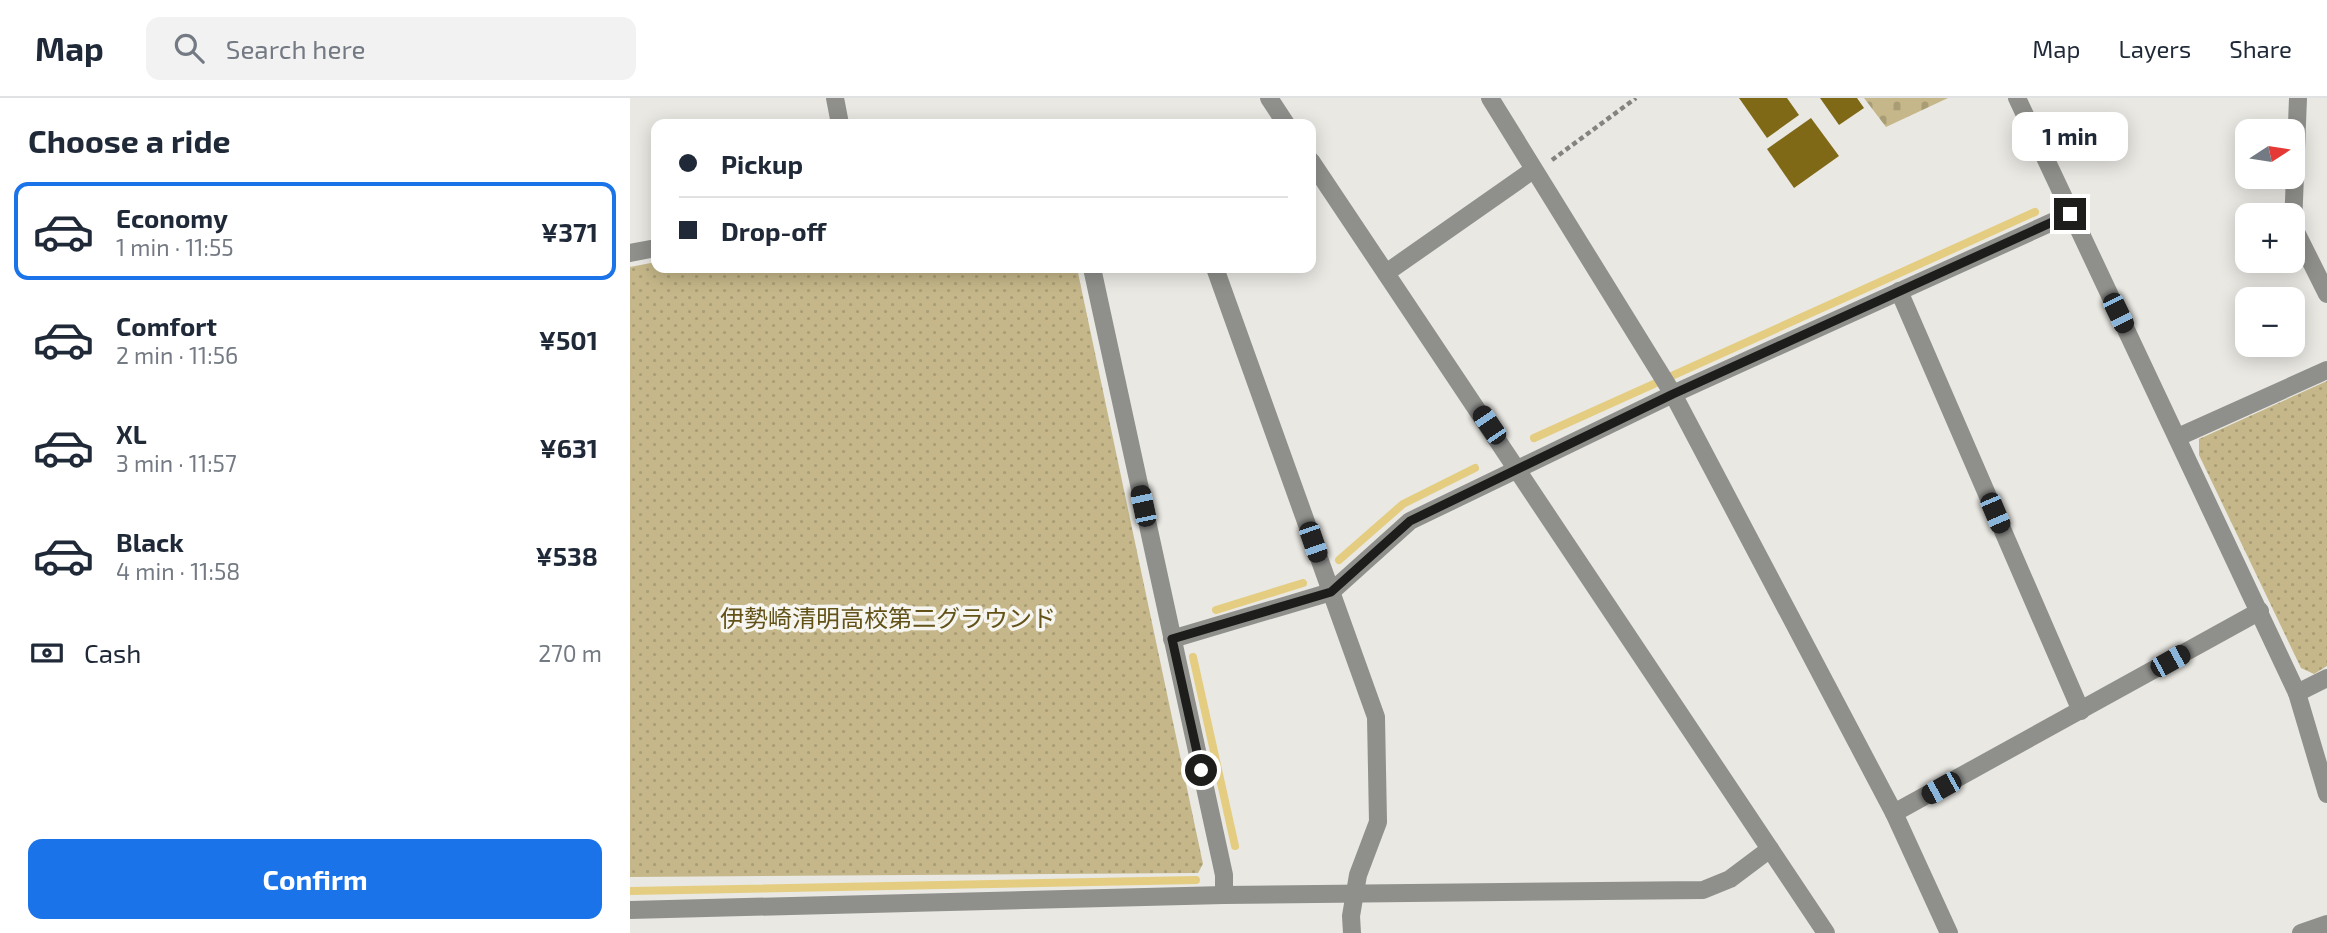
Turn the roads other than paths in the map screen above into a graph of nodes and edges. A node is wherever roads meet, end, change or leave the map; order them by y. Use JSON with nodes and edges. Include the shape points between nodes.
{"nodes":[{"id":1,"x":835,"y":98,"type":"edge"},
{"id":2,"x":1269,"y":98,"type":"edge"},
{"id":3,"x":1490,"y":98,"type":"edge"},
{"id":4,"x":2017,"y":98,"type":"edge"},
{"id":5,"x":2298,"y":98,"type":"edge"},
{"id":6,"x":839,"y":119,"type":"edge"},
{"id":7,"x":1283,"y":119,"type":"edge"},
{"id":8,"x":1316,"y":168,"type":"edge"},
{"id":9,"x":1533,"y":170,"type":"junction"},
{"id":10,"x":2070,"y":214,"type":"junction"},
{"id":11,"x":651,"y":249,"type":"edge"},
{"id":12,"x":630,"y":253,"type":"edge"},
{"id":13,"x":1093,"y":273,"type":"edge"},
{"id":14,"x":1217,"y":273,"type":"edge"},
{"id":15,"x":1386,"y":273,"type":"junction"},
{"id":16,"x":1899,"y":291,"type":"junction"},
{"id":17,"x":2327,"y":294,"type":"edge"},
{"id":18,"x":2327,"y":370,"type":"edge"},
{"id":19,"x":1673,"y":394,"type":"junction"},
{"id":20,"x":2178,"y":437,"type":"junction"},
{"id":21,"x":1518,"y":468,"type":"junction"},
{"id":22,"x":1331,"y":592,"type":"junction"},
{"id":23,"x":2260,"y":611,"type":"junction"},
{"id":24,"x":1172,"y":639,"type":"junction"},
{"id":25,"x":2327,"y":678,"type":"edge"},
{"id":26,"x":2297,"y":692,"type":"junction"},
{"id":27,"x":2081,"y":711,"type":"junction"},
{"id":28,"x":2327,"y":794,"type":"edge"},
{"id":29,"x":1895,"y":813,"type":"junction"},
{"id":30,"x":1769,"y":849,"type":"junction"},
{"id":31,"x":1224,"y":895,"type":"junction"},
{"id":32,"x":1355,"y":895,"type":"junction"},
{"id":33,"x":630,"y":910,"type":"edge"},
{"id":34,"x":2327,"y":924,"type":"edge"},
{"id":35,"x":1352,"y":933,"type":"edge"},
{"id":36,"x":1826,"y":933,"type":"edge"},
{"id":37,"x":1948,"y":933,"type":"edge"},
{"id":38,"x":2301,"y":933,"type":"edge"}],
"edges":[{"from":1,"to":6,"type":"street"},
{"from":2,"to":7,"type":"street"},
{"from":3,"to":9,"type":"street"},
{"from":4,"to":10,"type":"street"},
{"from":5,"to":17,"type":"street","via":[[2293,226]]},
{"from":8,"to":15,"type":"street"},
{"from":9,"to":15,"type":"street"},
{"from":9,"to":19,"type":"street"},
{"from":10,"to":16,"type":"street"},
{"from":10,"to":20,"type":"street"},
{"from":11,"to":12,"type":"street"},
{"from":13,"to":24,"type":"street"},
{"from":14,"to":22,"type":"street"},
{"from":15,"to":21,"type":"street"},
{"from":16,"to":19,"type":"street"},
{"from":16,"to":27,"type":"street"},
{"from":18,"to":20,"type":"street"},
{"from":19,"to":21,"type":"street"},
{"from":19,"to":29,"type":"street"},
{"from":20,"to":23,"type":"street"},
{"from":21,"to":22,"type":"street","via":[[1410,521]]},
{"from":21,"to":30,"type":"street"},
{"from":22,"to":24,"type":"street"},
{"from":22,"to":32,"type":"street","via":[[1377,727],[1378,822]]},
{"from":23,"to":26,"type":"street"},
{"from":23,"to":27,"type":"street"},
{"from":24,"to":31,"type":"street","via":[[1224,875]]},
{"from":25,"to":26,"type":"street"},
{"from":26,"to":28,"type":"street"},
{"from":27,"to":29,"type":"street"},
{"from":29,"to":37,"type":"street"},
{"from":30,"to":32,"type":"street","via":[[1730,879],[1703,890]]},
{"from":30,"to":36,"type":"street"},
{"from":31,"to":32,"type":"street"},
{"from":31,"to":33,"type":"street"},
{"from":32,"to":35,"type":"street"},
{"from":34,"to":38,"type":"street"}]}
